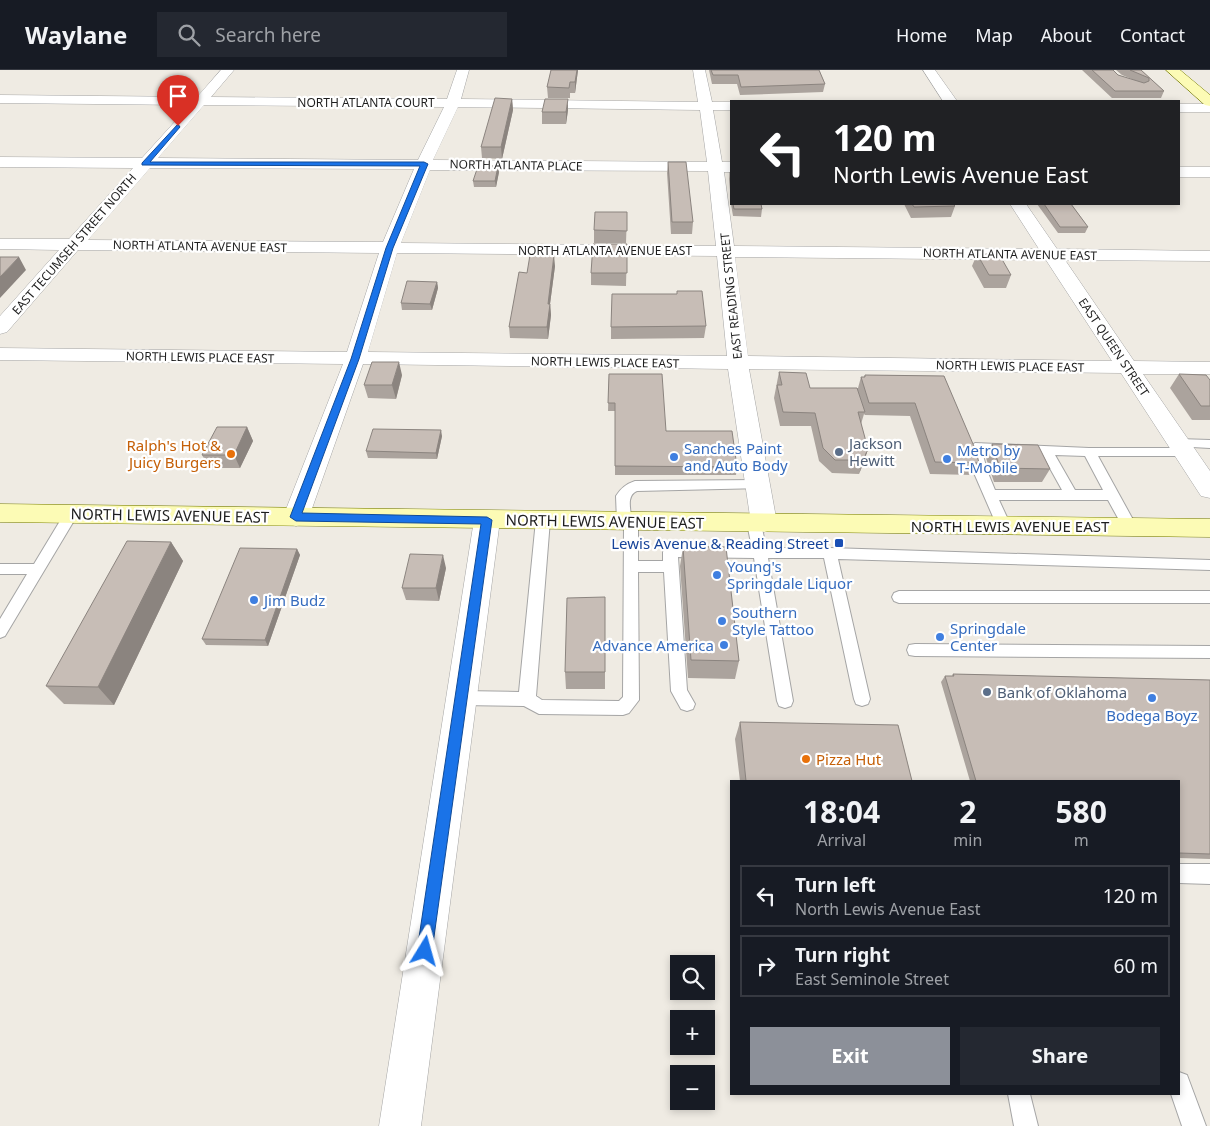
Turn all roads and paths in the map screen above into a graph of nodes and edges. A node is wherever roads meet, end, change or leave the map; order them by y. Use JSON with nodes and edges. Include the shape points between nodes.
{"nodes":[{"id":1,"x":228,"y":70,"type":"edge"},
{"id":2,"x":463,"y":70,"type":"edge"},
{"id":3,"x":699,"y":70,"type":"edge"},
{"id":4,"x":929,"y":70,"type":"edge"},
{"id":5,"x":1172,"y":70,"type":"edge"},
{"id":6,"x":0,"y":99,"type":"edge"},
{"id":7,"x":949,"y":100,"type":"edge"},
{"id":8,"x":201,"y":101,"type":"junction"},
{"id":9,"x":1210,"y":102,"type":"edge"},
{"id":10,"x":453,"y":103,"type":"junction"},
{"id":11,"x":706,"y":106,"type":"junction"},
{"id":12,"x":730,"y":106,"type":"edge"},
{"id":13,"x":1180,"y":108,"type":"edge"},
{"id":14,"x":1210,"y":108,"type":"edge"},
{"id":15,"x":0,"y":162,"type":"edge"},
{"id":16,"x":145,"y":164,"type":"junction"},
{"id":17,"x":424,"y":164,"type":"junction"},
{"id":18,"x":723,"y":167,"type":"edge"},
{"id":19,"x":1180,"y":172,"type":"edge"},
{"id":20,"x":1210,"y":172,"type":"edge"},
{"id":21,"x":1019,"y":205,"type":"edge"},
{"id":22,"x":0,"y":244,"type":"edge"},
{"id":23,"x":73,"y":245,"type":"junction"},
{"id":24,"x":390,"y":248,"type":"junction"},
{"id":25,"x":727,"y":251,"type":"junction"},
{"id":26,"x":1051,"y":254,"type":"junction"},
{"id":27,"x":1210,"y":256,"type":"edge"},
{"id":28,"x":0,"y":328,"type":"edge"},
{"id":29,"x":0,"y":354,"type":"edge"},
{"id":30,"x":355,"y":359,"type":"junction"},
{"id":31,"x":738,"y":363,"type":"junction"},
{"id":32,"x":1127,"y":367,"type":"junction"},
{"id":33,"x":1210,"y":368,"type":"edge"},
{"id":34,"x":1210,"y":444,"type":"edge"},
{"id":35,"x":1181,"y":447,"type":"junction"},
{"id":36,"x":1046,"y":450,"type":"junction"},
{"id":37,"x":1089,"y":452,"type":"junction"},
{"id":38,"x":758,"y":485,"type":"junction"},
{"id":39,"x":1210,"y":490,"type":"edge"},
{"id":40,"x":991,"y":494,"type":"junction"},
{"id":41,"x":1071,"y":495,"type":"junction"},
{"id":42,"x":1112,"y":495,"type":"junction"},
{"id":43,"x":0,"y":513,"type":"edge"},
{"id":44,"x":71,"y":514,"type":"junction"},
{"id":45,"x":296,"y":517,"type":"junction"},
{"id":46,"x":487,"y":520,"type":"junction"},
{"id":47,"x":544,"y":520,"type":"junction"},
{"id":48,"x":627,"y":521,"type":"junction"},
{"id":49,"x":759,"y":523,"type":"junction"},
{"id":50,"x":1004,"y":526,"type":"junction"},
{"id":51,"x":1130,"y":527,"type":"junction"},
{"id":52,"x":1210,"y":528,"type":"edge"},
{"id":53,"x":760,"y":553,"type":"junction"},
{"id":54,"x":830,"y":553,"type":"junction"},
{"id":55,"x":1210,"y":565,"type":"edge"},
{"id":56,"x":631,"y":566,"type":"junction"},
{"id":57,"x":671,"y":567,"type":"junction"},
{"id":58,"x":0,"y":569,"type":"edge"},
{"id":59,"x":38,"y":569,"type":"junction"},
{"id":60,"x":899,"y":597,"type":"dead end"},
{"id":61,"x":1210,"y":598,"type":"edge"},
{"id":62,"x":0,"y":632,"type":"edge"},
{"id":63,"x":915,"y":650,"type":"dead end"},
{"id":64,"x":1210,"y":652,"type":"edge"},
{"id":65,"x":461,"y":698,"type":"junction"},
{"id":66,"x":527,"y":699,"type":"junction"},
{"id":67,"x":862,"y":699,"type":"dead end"},
{"id":68,"x":785,"y":701,"type":"dead end"},
{"id":69,"x":688,"y":704,"type":"dead end"},
{"id":70,"x":1180,"y":874,"type":"edge"},
{"id":71,"x":1210,"y":874,"type":"edge"},
{"id":72,"x":1180,"y":1086,"type":"edge"},
{"id":73,"x":1019,"y":1095,"type":"edge"},
{"id":74,"x":400,"y":1126,"type":"edge"},
{"id":75,"x":1026,"y":1126,"type":"edge"},
{"id":76,"x":1194,"y":1126,"type":"edge"}],
"edges":[{"from":1,"to":8,"type":"street","name":"EAST TECUMSEH STREET NORTH"},
{"from":2,"to":10,"type":"street"},
{"from":3,"to":11,"type":"street","name":"EAST READING STREET"},
{"from":4,"to":7,"type":"street"},
{"from":5,"to":9,"type":"main road"},
{"from":6,"to":8,"type":"street","name":"NORTH ATLANTA COURT"},
{"from":8,"to":10,"type":"street","name":"NORTH ATLANTA COURT"},
{"from":8,"to":16,"type":"street","name":"EAST TECUMSEH STREET NORTH"},
{"from":10,"to":11,"type":"street","name":"NORTH ATLANTA COURT"},
{"from":10,"to":17,"type":"street"},
{"from":11,"to":12,"type":"street","name":"NORTH ATLANTA COURT"},
{"from":11,"to":18,"type":"street","name":"EAST READING STREET"},
{"from":13,"to":14,"type":"street"},
{"from":15,"to":16,"type":"street","name":"NORTH ATLANTA PLACE"},
{"from":16,"to":17,"type":"street","name":"NORTH ATLANTA PLACE"},
{"from":16,"to":23,"type":"street","name":"EAST TECUMSEH STREET NORTH"},
{"from":17,"to":18,"type":"street","name":"NORTH ATLANTA PLACE"},
{"from":17,"to":24,"type":"street"},
{"from":18,"to":25,"type":"street","name":"EAST READING STREET"},
{"from":19,"to":20,"type":"street"},
{"from":21,"to":26,"type":"street","name":"EAST QUEEN STREET"},
{"from":22,"to":23,"type":"street","name":"NORTH ATLANTA AVENUE EAST"},
{"from":23,"to":24,"type":"street","name":"NORTH ATLANTA AVENUE EAST"},
{"from":23,"to":28,"type":"street","name":"EAST TECUMSEH STREET NORTH"},
{"from":24,"to":25,"type":"street","name":"NORTH ATLANTA AVENUE EAST"},
{"from":24,"to":30,"type":"street"},
{"from":25,"to":26,"type":"street","name":"NORTH ATLANTA AVENUE EAST"},
{"from":25,"to":31,"type":"street","name":"EAST READING STREET"},
{"from":26,"to":27,"type":"street","name":"NORTH ATLANTA AVENUE EAST"},
{"from":26,"to":32,"type":"street","name":"EAST QUEEN STREET"},
{"from":29,"to":30,"type":"street","name":"NORTH LEWIS PLACE EAST"},
{"from":30,"to":31,"type":"street","name":"NORTH LEWIS PLACE EAST"},
{"from":30,"to":45,"type":"street"},
{"from":31,"to":32,"type":"street","name":"NORTH LEWIS PLACE EAST"},
{"from":31,"to":38,"type":"street","name":"EAST READING STREET"},
{"from":32,"to":33,"type":"street","name":"NORTH LEWIS PLACE EAST"},
{"from":32,"to":35,"type":"street","name":"EAST QUEEN STREET"},
{"from":34,"to":35,"type":"lane"},
{"from":35,"to":37,"type":"lane"},
{"from":35,"to":39,"type":"street","name":"EAST QUEEN STREET"},
{"from":36,"to":37,"type":"lane"},
{"from":36,"to":40,"type":"lane","via":[[975,447],[981,473]]},
{"from":36,"to":41,"type":"lane"},
{"from":37,"to":42,"type":"lane"},
{"from":38,"to":48,"type":"lane","via":[[635,486],[623,496]]},
{"from":38,"to":49,"type":"street","name":"EAST READING STREET"},
{"from":40,"to":41,"type":"lane"},
{"from":40,"to":50,"type":"lane"},
{"from":41,"to":42,"type":"lane"},
{"from":42,"to":51,"type":"lane"},
{"from":43,"to":44,"type":"main road","name":"NORTH LEWIS AVENUE EAST"},
{"from":44,"to":45,"type":"main road","name":"NORTH LEWIS AVENUE EAST"},
{"from":44,"to":59,"type":"lane"},
{"from":45,"to":46,"type":"main road","name":"NORTH LEWIS AVENUE EAST"},
{"from":46,"to":47,"type":"main road","name":"NORTH LEWIS AVENUE EAST"},
{"from":46,"to":65,"type":"street"},
{"from":47,"to":48,"type":"main road","name":"NORTH LEWIS AVENUE EAST"},
{"from":47,"to":66,"type":"lane"},
{"from":48,"to":49,"type":"main road","name":"NORTH LEWIS AVENUE EAST"},
{"from":48,"to":56,"type":"lane"},
{"from":49,"to":50,"type":"main road","name":"NORTH LEWIS AVENUE EAST"},
{"from":49,"to":53,"type":"lane"},
{"from":50,"to":51,"type":"main road","name":"NORTH LEWIS AVENUE EAST"},
{"from":51,"to":52,"type":"main road","name":"NORTH LEWIS AVENUE EAST"},
{"from":53,"to":54,"type":"lane"},
{"from":53,"to":57,"type":"lane","via":[[670,552]]},
{"from":53,"to":68,"type":"lane"},
{"from":54,"to":55,"type":"lane"},
{"from":54,"to":67,"type":"lane"},
{"from":56,"to":57,"type":"lane"},
{"from":56,"to":66,"type":"lane","via":[[631,700],[623,708],[539,706]]},
{"from":57,"to":69,"type":"lane","via":[[679,691]]},
{"from":58,"to":59,"type":"lane"},
{"from":59,"to":62,"type":"lane"},
{"from":60,"to":61,"type":"lane"},
{"from":63,"to":64,"type":"lane"},
{"from":65,"to":66,"type":"lane"},
{"from":65,"to":74,"type":"street"},
{"from":70,"to":71,"type":"lane"},
{"from":72,"to":76,"type":"lane"},
{"from":73,"to":75,"type":"lane"}]}
